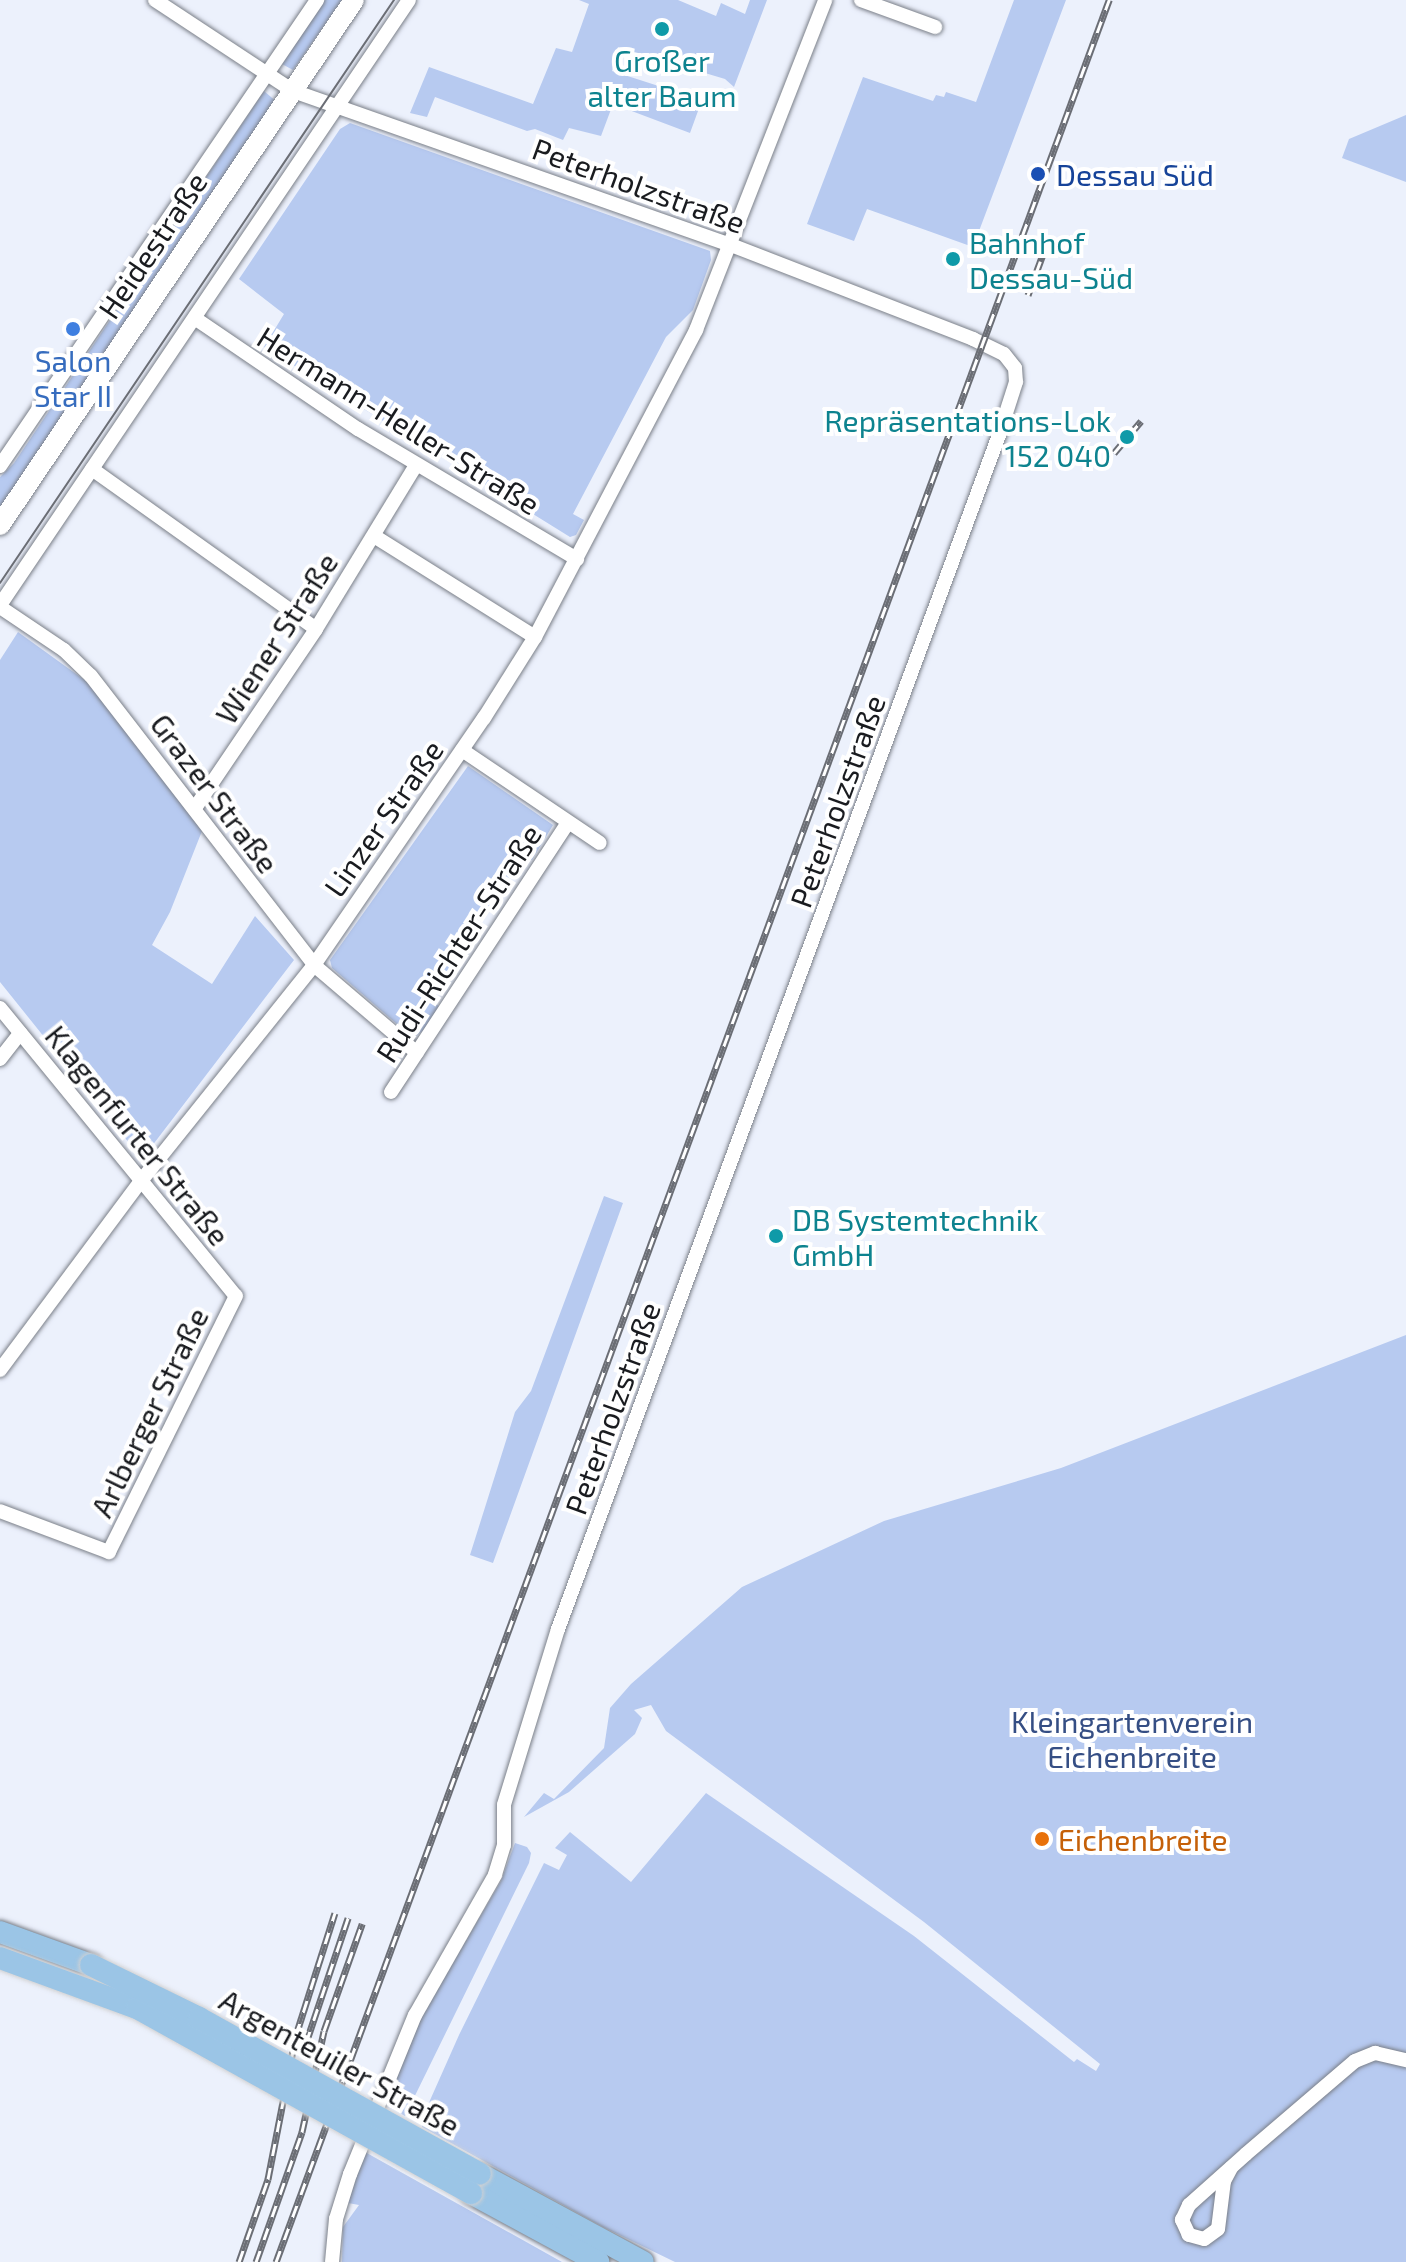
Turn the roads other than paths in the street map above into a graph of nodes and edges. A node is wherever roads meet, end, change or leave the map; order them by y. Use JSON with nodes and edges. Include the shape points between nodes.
{"nodes":[{"id":1,"x":155,"y":0,"type":"edge"},
{"id":2,"x":317,"y":0,"type":"edge"},
{"id":3,"x":354,"y":0,"type":"edge"},
{"id":4,"x":409,"y":0,"type":"edge"},
{"id":5,"x":825,"y":0,"type":"edge"},
{"id":6,"x":861,"y":0,"type":"edge"},
{"id":7,"x":935,"y":27,"type":"dead end"},
{"id":8,"x":266,"y":75,"type":"junction"},
{"id":9,"x":293,"y":91,"type":"junction"},
{"id":10,"x":338,"y":105,"type":"junction"},
{"id":11,"x":731,"y":245,"type":"junction"},
{"id":12,"x":196,"y":319,"type":"junction"},
{"id":13,"x":416,"y":465,"type":"junction"},
{"id":14,"x":0,"y":466,"type":"edge"},
{"id":15,"x":92,"y":469,"type":"junction"},
{"id":16,"x":0,"y":525,"type":"edge"},
{"id":17,"x":374,"y":536,"type":"junction"},
{"id":18,"x":577,"y":559,"type":"junction"},
{"id":19,"x":0,"y":606,"type":"edge"},
{"id":20,"x":316,"y":629,"type":"junction"},
{"id":21,"x":535,"y":637,"type":"junction"},
{"id":22,"x":462,"y":750,"type":"junction"},
{"id":23,"x":195,"y":808,"type":"junction"},
{"id":24,"x":568,"y":823,"type":"junction"},
{"id":25,"x":600,"y":843,"type":"dead end"},
{"id":26,"x":314,"y":965,"type":"junction"},
{"id":27,"x":0,"y":1008,"type":"edge"},
{"id":28,"x":20,"y":1033,"type":"junction"},
{"id":29,"x":417,"y":1053,"type":"junction"},
{"id":30,"x":0,"y":1059,"type":"edge"},
{"id":31,"x":391,"y":1092,"type":"dead end"},
{"id":32,"x":141,"y":1181,"type":"junction"},
{"id":33,"x":236,"y":1296,"type":"joint"},
{"id":34,"x":0,"y":1370,"type":"edge"},
{"id":35,"x":0,"y":1511,"type":"edge"},
{"id":36,"x":0,"y":1932,"type":"edge"},
{"id":37,"x":0,"y":1958,"type":"edge"},
{"id":38,"x":1406,"y":2060,"type":"edge"},
{"id":39,"x":1231,"y":2168,"type":"junction"},
{"id":40,"x":476,"y":2184,"type":"junction"},
{"id":41,"x":332,"y":2262,"type":"edge"},
{"id":42,"x":598,"y":2262,"type":"edge"},
{"id":43,"x":643,"y":2262,"type":"edge"}],
"edges":[{"from":1,"to":8,"type":"street","name":"Peterholzstraße"},
{"from":2,"to":8,"type":"street","name":"Heidestraße"},
{"from":3,"to":9,"type":"street","name":"Heidestraße"},
{"from":4,"to":10,"type":"street"},
{"from":5,"to":11,"type":"street","name":"Linzer Straße"},
{"from":6,"to":7,"type":"street"},
{"from":8,"to":9,"type":"street","name":"Peterholzstraße"},
{"from":8,"to":14,"type":"street","name":"Heidestraße"},
{"from":9,"to":10,"type":"street","name":"Peterholzstraße"},
{"from":9,"to":16,"type":"street","name":"Heidestraße"},
{"from":10,"to":11,"type":"street","name":"Peterholzstraße"},
{"from":10,"to":12,"type":"street"},
{"from":11,"to":18,"type":"street","name":"Linzer Straße","via":[[696,330]]},
{"from":11,"to":41,"type":"street","name":"Peterholzstraße","via":[[995,349],[1015,368],[1016,382],[558,1629],[504,1805],[504,1845],[495,1875],[429,1986],[368,2126],[342,2198]]},
{"from":12,"to":13,"type":"street","name":"Hermann-Heller-Straße"},
{"from":12,"to":15,"type":"street"},
{"from":13,"to":17,"type":"street","name":"Wiener Straße"},
{"from":13,"to":18,"type":"street","name":"Hermann-Heller-Straße"},
{"from":15,"to":19,"type":"street"},
{"from":15,"to":20,"type":"street"},
{"from":17,"to":20,"type":"street","name":"Wiener Straße"},
{"from":17,"to":21,"type":"street","name":"Wiener Straße"},
{"from":18,"to":21,"type":"street","name":"Linzer Straße"},
{"from":19,"to":23,"type":"street","name":"Grazer Straße","via":[[64,650],[91,676]]},
{"from":20,"to":23,"type":"street","name":"Wiener Straße"},
{"from":21,"to":22,"type":"street","name":"Linzer Straße"},
{"from":22,"to":24,"type":"street"},
{"from":22,"to":26,"type":"street","name":"Linzer Straße"},
{"from":23,"to":26,"type":"street","name":"Grazer Straße"},
{"from":24,"to":25,"type":"street"},
{"from":24,"to":29,"type":"street","name":"Rudi-Richter-Straße"},
{"from":26,"to":29,"type":"street","name":"Grazer Straße"},
{"from":26,"to":32,"type":"street","name":"Linzer Straße"},
{"from":27,"to":28,"type":"street","name":"Klagenfurter Straße"},
{"from":28,"to":30,"type":"street"},
{"from":28,"to":32,"type":"street","name":"Klagenfurter Straße"},
{"from":29,"to":31,"type":"street","name":"Rudi-Richter-Straße"},
{"from":32,"to":33,"type":"street","name":"Klagenfurter Straße"},
{"from":32,"to":34,"type":"street","name":"Linzer Straße"},
{"from":33,"to":35,"type":"street","name":"Arlberger Straße","via":[[109,1552]]},
{"from":36,"to":40,"type":"main road","name":"Argenteuiler Straße","bridge":true,"via":[[151,1993]]},
{"from":37,"to":40,"type":"main road","name":"Argenteuiler Straße","bridge":true,"via":[[137,2008]]},
{"from":38,"to":39,"type":"street","via":[[1375,2053],[1355,2061]]},
{"from":39,"to":39,"type":"street","via":[[1184,2212],[1189,2235],[1204,2239],[1218,2229],[1224,2181]]},
{"from":40,"to":42,"type":"main road","name":"Argenteuiler Straße"},
{"from":40,"to":43,"type":"main road","name":"Argenteuiler Straße"}]}
